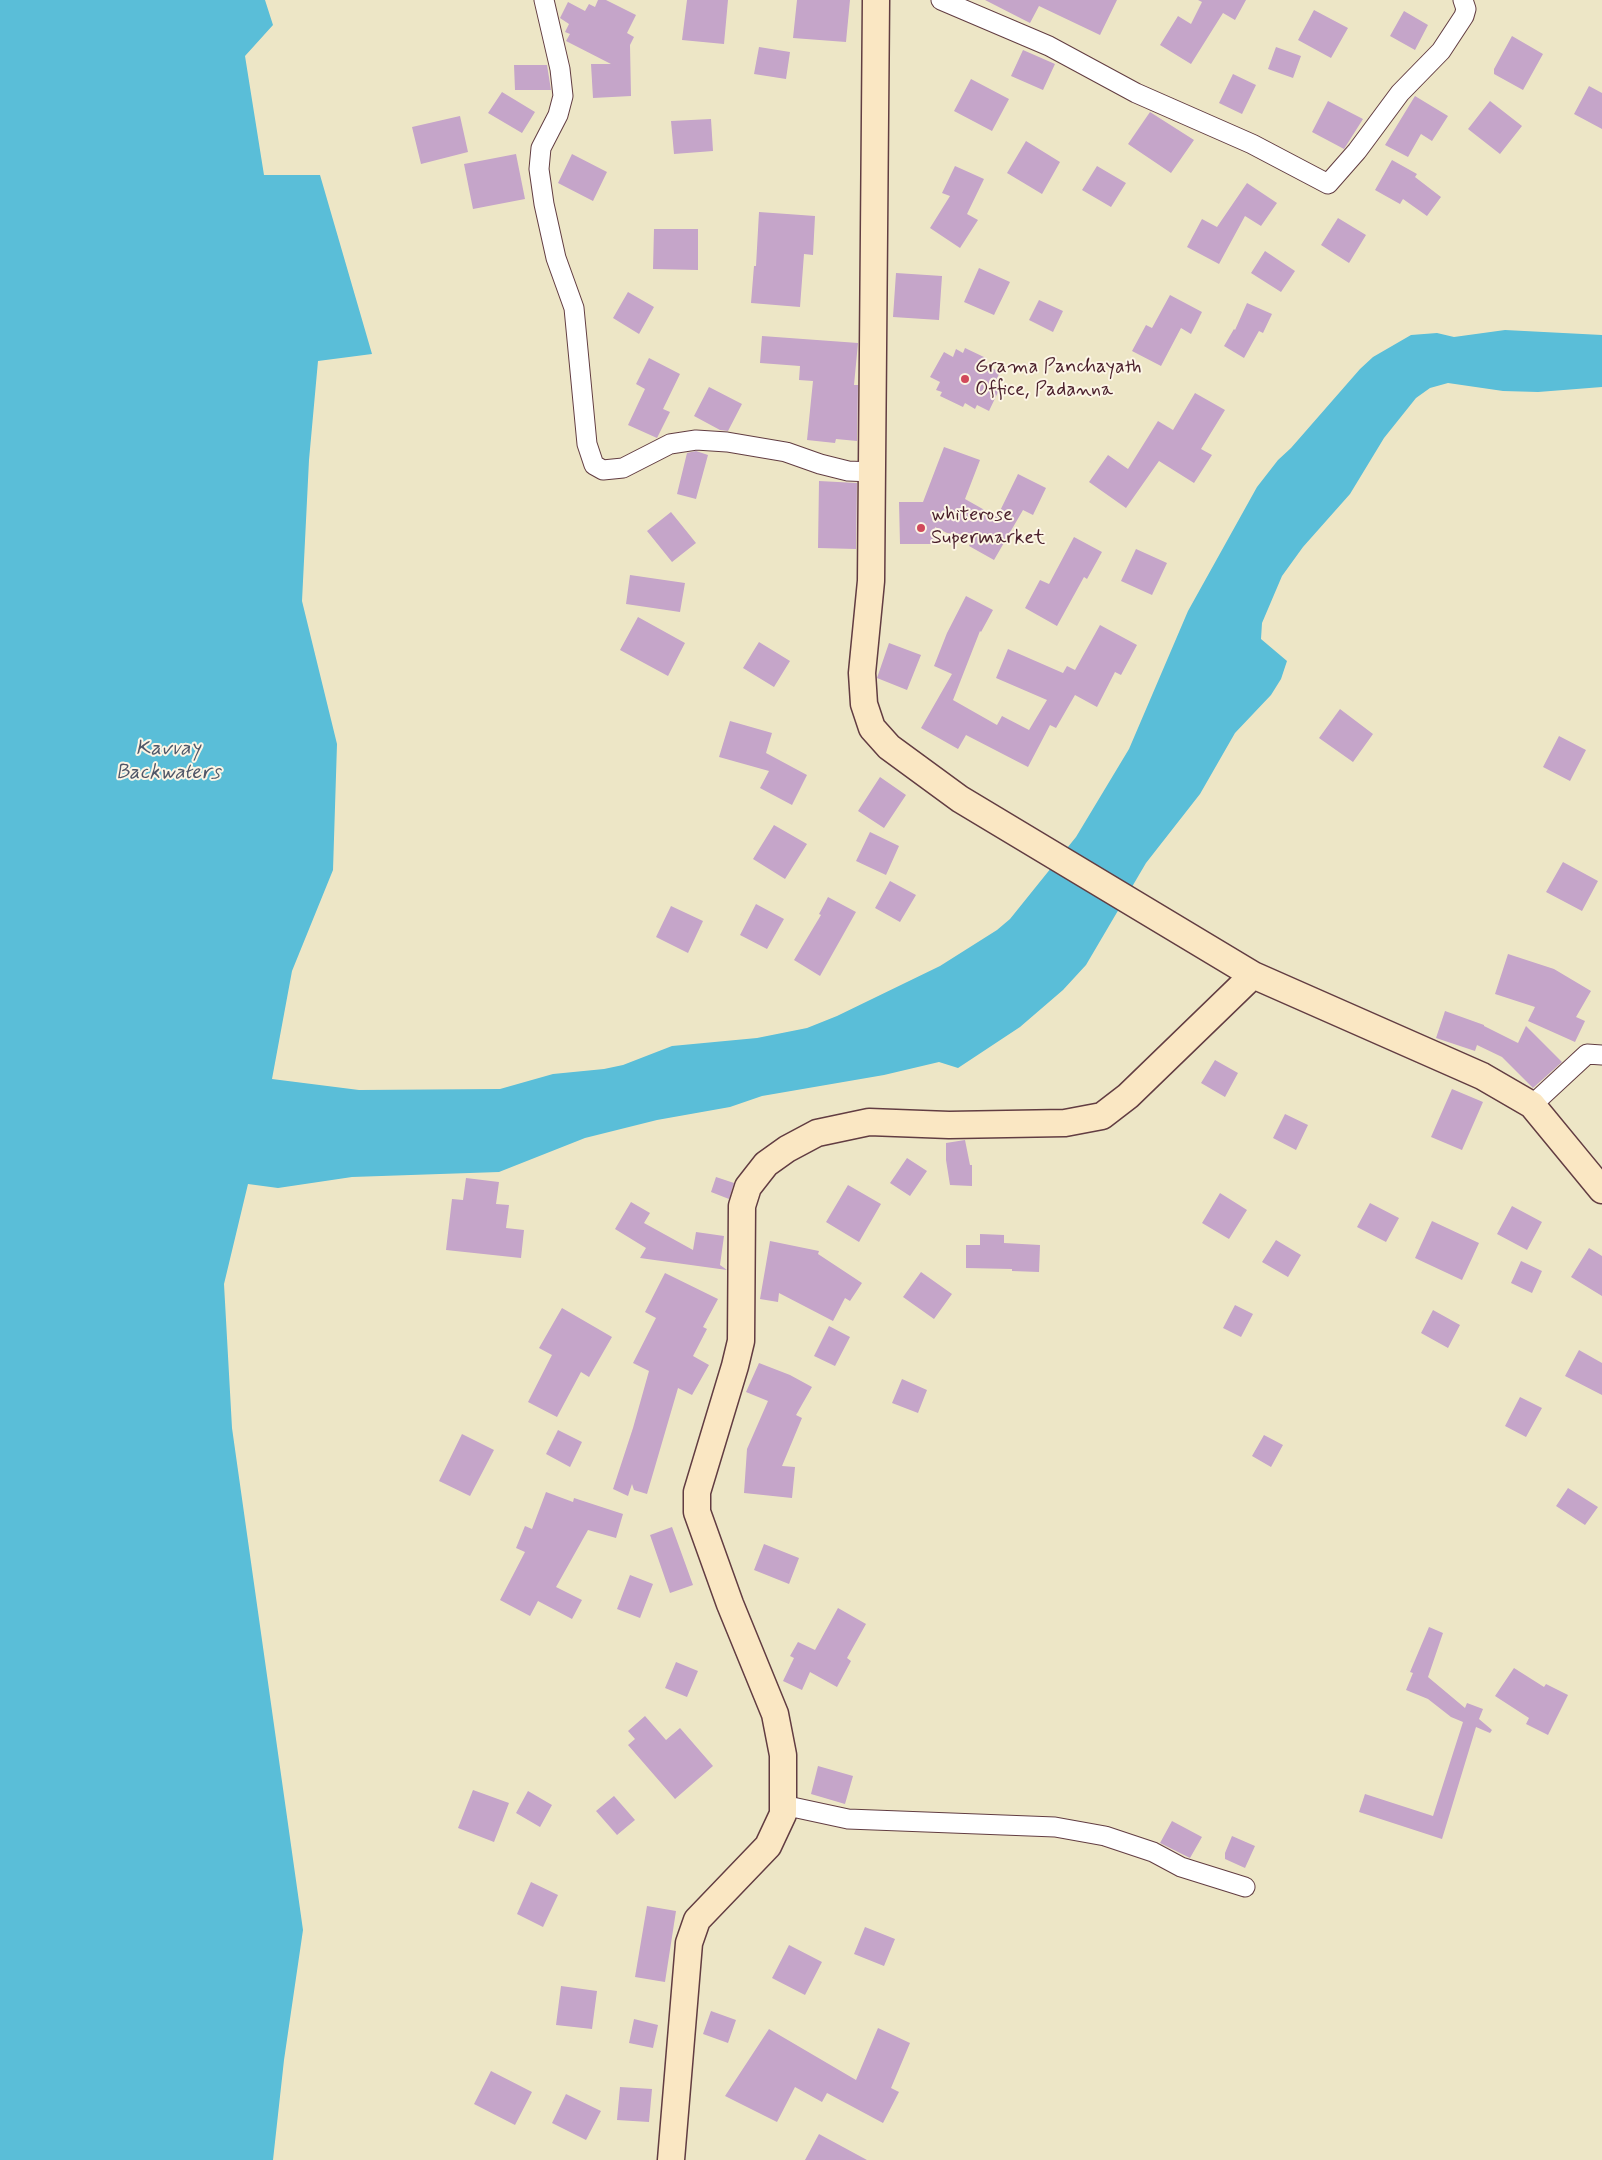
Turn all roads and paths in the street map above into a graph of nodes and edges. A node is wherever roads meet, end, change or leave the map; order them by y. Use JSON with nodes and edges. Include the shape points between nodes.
{"nodes":[{"id":1,"x":544,"y":0,"type":"edge"},
{"id":2,"x":876,"y":0,"type":"edge"},
{"id":3,"x":941,"y":0,"type":"edge"},
{"id":4,"x":1463,"y":0,"type":"edge"},
{"id":5,"x":872,"y":472,"type":"junction"},
{"id":6,"x":1253,"y":975,"type":"junction"},
{"id":7,"x":1602,"y":1055,"type":"edge"},
{"id":8,"x":1532,"y":1105,"type":"junction"},
{"id":9,"x":1602,"y":1190,"type":"edge"},
{"id":10,"x":783,"y":1805,"type":"junction"},
{"id":11,"x":1245,"y":1887,"type":"dead end"},
{"id":12,"x":672,"y":2160,"type":"edge"}],
"edges":[{"from":1,"to":5,"type":"street","via":[[563,96],[558,115],[541,148],[539,170],[556,258],[574,308],[587,444],[594,465],[604,470],[623,468],[670,444],[696,440],[786,452],[848,471]]},
{"from":2,"to":5,"type":"main road"},
{"from":3,"to":4,"type":"street","via":[[1049,46],[1136,93],[1252,144],[1328,184],[1400,93],[1441,51],[1464,16]]},
{"from":5,"to":6,"type":"main road","via":[[871,581],[862,673],[864,704],[872,728],[889,747],[960,799]]},
{"from":6,"to":8,"type":"main road","via":[[1482,1076]]},
{"from":6,"to":10,"type":"main road","via":[[1135,1089],[1102,1116],[1065,1123],[949,1125],[868,1122],[809,1137],[766,1164],[748,1187],[742,1206],[740,1341],[697,1492],[697,1512],[775,1714],[783,1755]]},
{"from":7,"to":8,"type":"street","via":[[1587,1054]]},
{"from":8,"to":9,"type":"main road"},
{"from":10,"to":11,"type":"street","via":[[848,1819],[1055,1827],[1089,1833],[1153,1852],[1181,1867]]},
{"from":10,"to":12,"type":"main road","via":[[783,1814],[768,1846],[697,1920],[690,1943]]}]}
